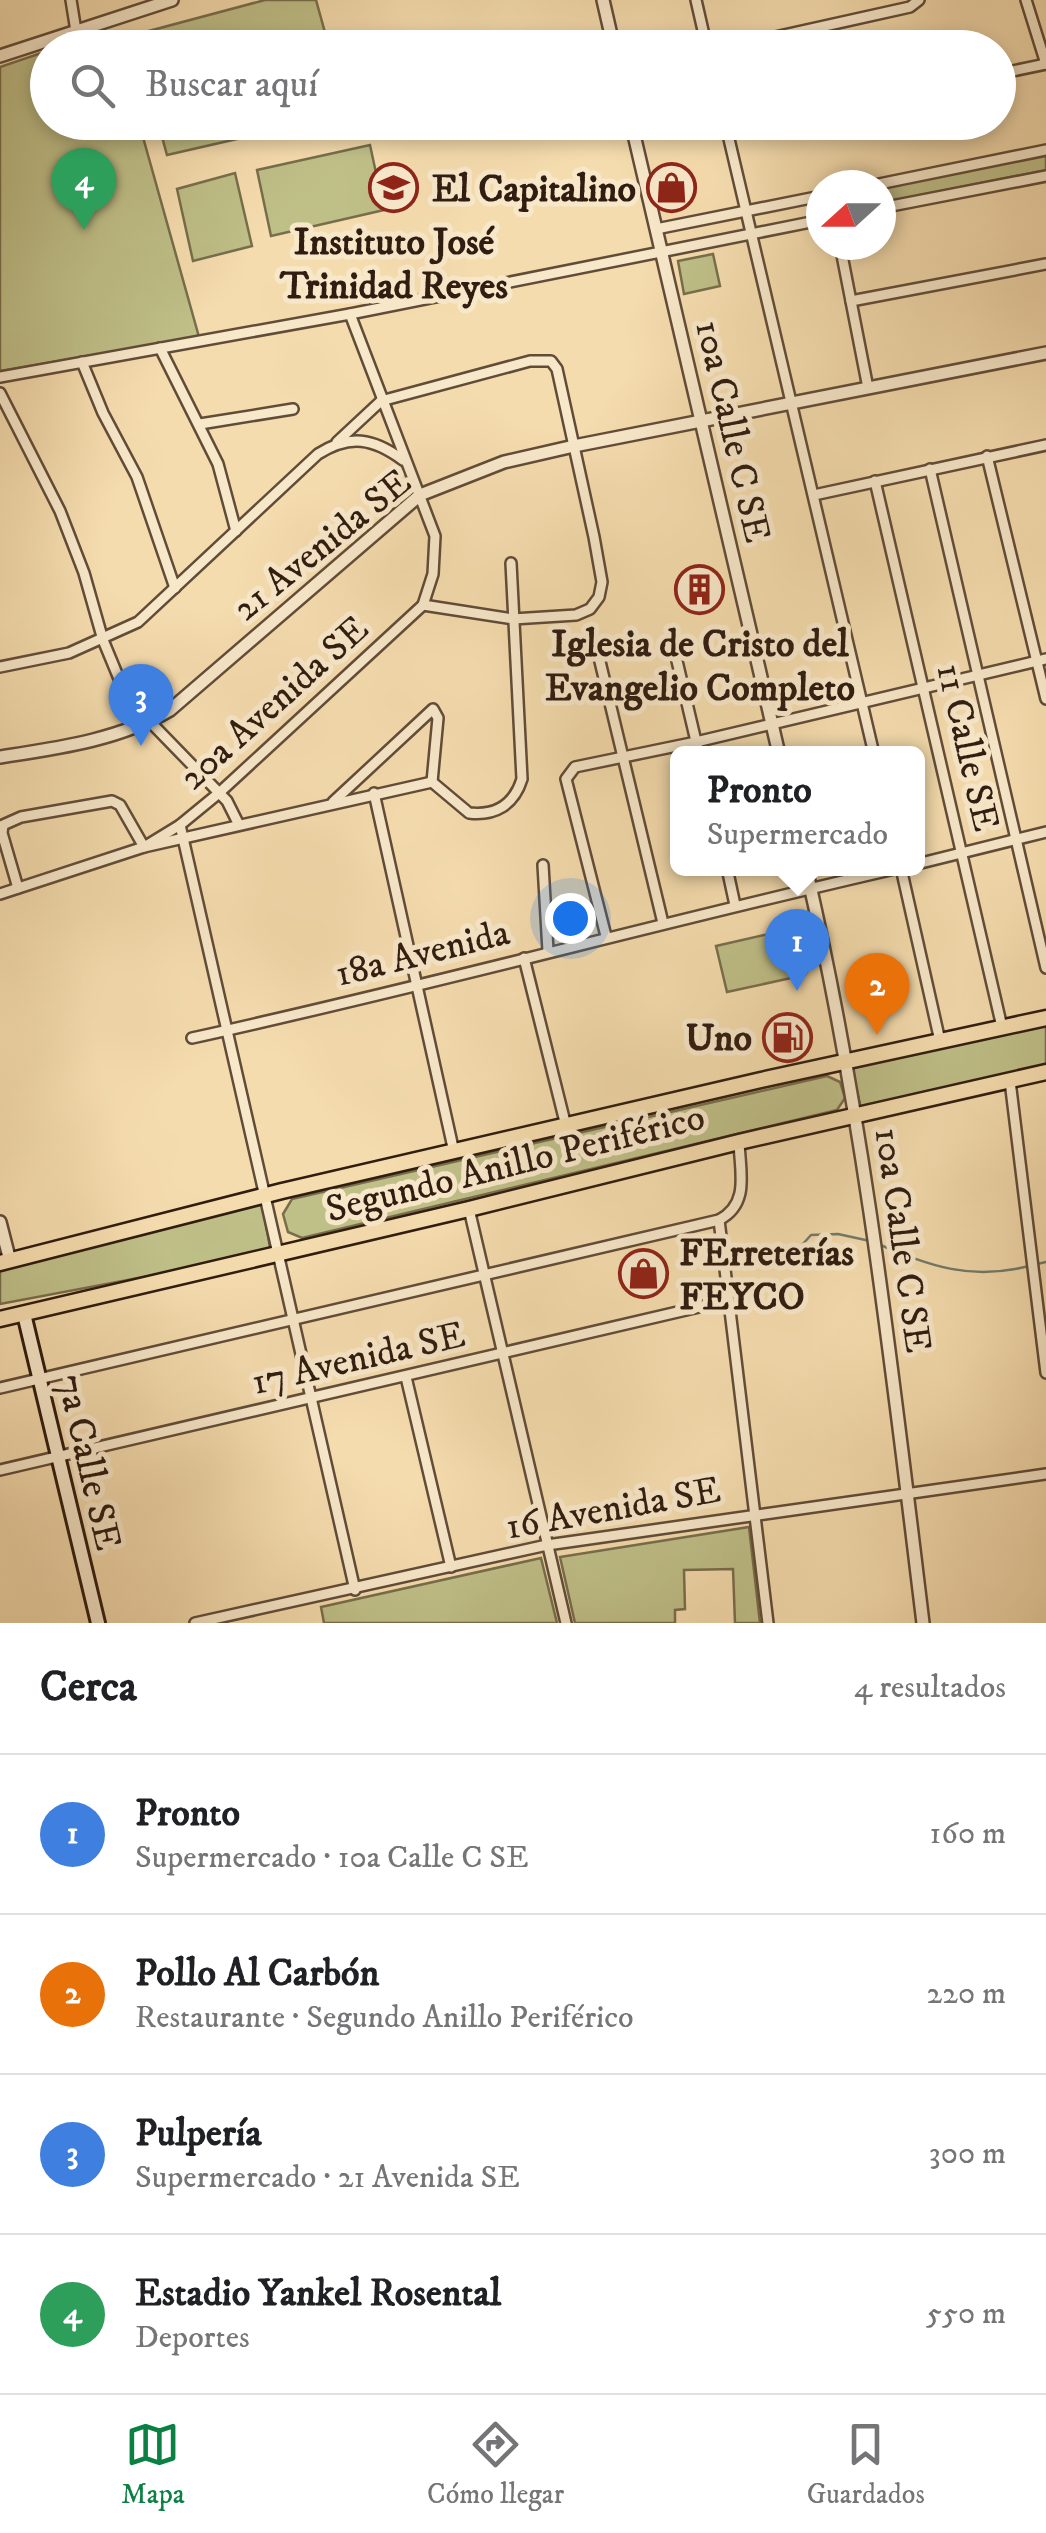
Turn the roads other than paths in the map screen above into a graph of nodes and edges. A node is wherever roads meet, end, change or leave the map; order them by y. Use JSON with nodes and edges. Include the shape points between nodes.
{"nodes":[{"id":1,"x":71,"y":0,"type":"edge"},
{"id":2,"x":172,"y":0,"type":"edge"},
{"id":3,"x":603,"y":0,"type":"edge"},
{"id":4,"x":696,"y":0,"type":"edge"},
{"id":5,"x":918,"y":0,"type":"edge"},
{"id":6,"x":1026,"y":0,"type":"edge"},
{"id":7,"x":76,"y":30,"type":"edge"},
{"id":8,"x":79,"y":30,"type":"edge"},
{"id":9,"x":610,"y":30,"type":"edge"},
{"id":10,"x":704,"y":30,"type":"edge"},
{"id":11,"x":807,"y":30,"type":"edge"},
{"id":12,"x":30,"y":46,"type":"edge"},
{"id":13,"x":0,"y":56,"type":"edge"},
{"id":14,"x":1046,"y":64,"type":"edge"},
{"id":15,"x":1016,"y":70,"type":"edge"},
{"id":16,"x":635,"y":140,"type":"edge"},
{"id":17,"x":729,"y":140,"type":"edge"},
{"id":18,"x":1046,"y":150,"type":"edge"},
{"id":19,"x":1046,"y":176,"type":"edge"},
{"id":20,"x":896,"y":181,"type":"edge"},
{"id":21,"x":806,"y":199,"type":"edge"},
{"id":22,"x":896,"y":205,"type":"edge"},
{"id":23,"x":746,"y":211,"type":"junction"},
{"id":24,"x":806,"y":223,"type":"edge"},
{"id":25,"x":656,"y":229,"type":"junction"},
{"id":26,"x":752,"y":234,"type":"junction"},
{"id":27,"x":660,"y":252,"type":"junction"},
{"id":28,"x":843,"y":260,"type":"edge"},
{"id":29,"x":1046,"y":264,"type":"edge"},
{"id":30,"x":851,"y":301,"type":"junction"},
{"id":31,"x":350,"y":314,"type":"junction"},
{"id":32,"x":160,"y":348,"type":"junction"},
{"id":33,"x":1046,"y":353,"type":"edge"},
{"id":34,"x":82,"y":362,"type":"junction"},
{"id":35,"x":0,"y":377,"type":"edge"},
{"id":36,"x":868,"y":388,"type":"junction"},
{"id":37,"x":0,"y":393,"type":"edge"},
{"id":38,"x":381,"y":401,"type":"junction"},
{"id":39,"x":793,"y":404,"type":"junction"},
{"id":40,"x":293,"y":410,"type":"dead end"},
{"id":41,"x":702,"y":422,"type":"junction"},
{"id":42,"x":200,"y":424,"type":"junction"},
{"id":43,"x":337,"y":442,"type":"junction"},
{"id":44,"x":1046,"y":445,"type":"edge"},
{"id":45,"x":574,"y":446,"type":"junction"},
{"id":46,"x":988,"y":456,"type":"junction"},
{"id":47,"x":406,"y":461,"type":"junction"},
{"id":48,"x":930,"y":469,"type":"junction"},
{"id":49,"x":875,"y":480,"type":"junction"},
{"id":50,"x":814,"y":494,"type":"junction"},
{"id":51,"x":420,"y":495,"type":"junction"},
{"id":52,"x":236,"y":531,"type":"junction"},
{"id":53,"x":511,"y":563,"type":"dead end"},
{"id":54,"x":174,"y":588,"type":"junction"},
{"id":55,"x":424,"y":605,"type":"junction"},
{"id":56,"x":513,"y":619,"type":"junction"},
{"id":57,"x":103,"y":640,"type":"junction"},
{"id":58,"x":673,"y":644,"type":"dead end"},
{"id":59,"x":596,"y":645,"type":"dead end"},
{"id":60,"x":1042,"y":661,"type":"edge"},
{"id":61,"x":0,"y":667,"type":"edge"},
{"id":62,"x":977,"y":675,"type":"junction"},
{"id":63,"x":925,"y":687,"type":"junction"},
{"id":64,"x":1046,"y":699,"type":"edge"},
{"id":65,"x":862,"y":702,"type":"junction"},
{"id":66,"x":152,"y":721,"type":"junction"},
{"id":67,"x":772,"y":723,"type":"junction"},
{"id":68,"x":698,"y":746,"type":"edge"},
{"id":69,"x":704,"y":746,"type":"edge"},
{"id":70,"x":777,"y":746,"type":"edge"},
{"id":71,"x":872,"y":746,"type":"edge"},
{"id":72,"x":670,"y":751,"type":"edge"},
{"id":73,"x":0,"y":757,"type":"edge"},
{"id":74,"x":621,"y":757,"type":"junction"},
{"id":75,"x":432,"y":782,"type":"junction"},
{"id":76,"x":219,"y":793,"type":"junction"},
{"id":77,"x":374,"y":793,"type":"junction"},
{"id":78,"x":332,"y":803,"type":"junction"},
{"id":79,"x":238,"y":823,"type":"junction"},
{"id":80,"x":180,"y":825,"type":"junction"},
{"id":81,"x":1046,"y":832,"type":"edge"},
{"id":82,"x":183,"y":837,"type":"junction"},
{"id":83,"x":1016,"y":840,"type":"junction"},
{"id":84,"x":144,"y":847,"type":"junction"},
{"id":85,"x":962,"y":851,"type":"junction"},
{"id":86,"x":925,"y":862,"type":"edge"},
{"id":87,"x":543,"y":866,"type":"dead end"},
{"id":88,"x":728,"y":876,"type":"edge"},
{"id":89,"x":808,"y":876,"type":"edge"},
{"id":90,"x":864,"y":876,"type":"edge"},
{"id":91,"x":902,"y":876,"type":"edge"},
{"id":92,"x":18,"y":888,"type":"junction"},
{"id":93,"x":811,"y":888,"type":"junction"},
{"id":94,"x":0,"y":894,"type":"edge"},
{"id":95,"x":735,"y":904,"type":"junction"},
{"id":96,"x":662,"y":923,"type":"junction"},
{"id":97,"x":606,"y":936,"type":"junction"},
{"id":98,"x":548,"y":951,"type":"junction"},
{"id":99,"x":524,"y":958,"type":"junction"},
{"id":100,"x":1046,"y":968,"type":"edge"},
{"id":101,"x":417,"y":986,"type":"junction"},
{"id":102,"x":1046,"y":1018,"type":"edge"},
{"id":103,"x":1002,"y":1027,"type":"junction"},
{"id":104,"x":227,"y":1030,"type":"junction"},
{"id":105,"x":192,"y":1038,"type":"dead end"},
{"id":106,"x":940,"y":1041,"type":"junction"},
{"id":107,"x":846,"y":1061,"type":"junction"},
{"id":108,"x":1046,"y":1072,"type":"edge"},
{"id":109,"x":1010,"y":1080,"type":"junction"},
{"id":110,"x":856,"y":1115,"type":"junction"},
{"id":111,"x":566,"y":1126,"type":"junction"},
{"id":112,"x":738,"y":1142,"type":"junction"},
{"id":113,"x":454,"y":1152,"type":"junction"},
{"id":114,"x":265,"y":1196,"type":"junction"},
{"id":115,"x":469,"y":1209,"type":"junction"},
{"id":116,"x":719,"y":1220,"type":"junction"},
{"id":117,"x":0,"y":1222,"type":"edge"},
{"id":118,"x":278,"y":1252,"type":"junction"},
{"id":119,"x":5,"y":1262,"type":"edge"},
{"id":120,"x":484,"y":1276,"type":"junction"},
{"id":121,"x":729,"y":1300,"type":"junction"},
{"id":122,"x":24,"y":1314,"type":"junction"},
{"id":123,"x":0,"y":1319,"type":"edge"},
{"id":124,"x":294,"y":1320,"type":"junction"},
{"id":125,"x":504,"y":1354,"type":"junction"},
{"id":126,"x":1046,"y":1373,"type":"edge"},
{"id":127,"x":406,"y":1378,"type":"junction"},
{"id":128,"x":40,"y":1379,"type":"junction"},
{"id":129,"x":0,"y":1388,"type":"edge"},
{"id":130,"x":311,"y":1398,"type":"junction"},
{"id":131,"x":58,"y":1456,"type":"junction"},
{"id":132,"x":0,"y":1470,"type":"edge"},
{"id":133,"x":1046,"y":1474,"type":"edge"},
{"id":134,"x":907,"y":1495,"type":"junction"},
{"id":135,"x":755,"y":1513,"type":"junction"},
{"id":136,"x":546,"y":1545,"type":"junction"},
{"id":137,"x":451,"y":1568,"type":"junction"},
{"id":138,"x":355,"y":1590,"type":"junction"},
{"id":139,"x":98,"y":1623,"type":"edge"},
{"id":140,"x":195,"y":1623,"type":"edge"},
{"id":141,"x":566,"y":1623,"type":"edge"},
{"id":142,"x":768,"y":1623,"type":"edge"},
{"id":143,"x":923,"y":1623,"type":"edge"}],
"edges":[{"from":1,"to":7,"type":"street"},
{"from":2,"to":8,"type":"street"},
{"from":3,"to":9,"type":"street"},
{"from":4,"to":10,"type":"street"},
{"from":5,"to":11,"type":"street"},
{"from":6,"to":14,"type":"street"},
{"from":12,"to":13,"type":"street"},
{"from":14,"to":15,"type":"street"},
{"from":16,"to":25,"type":"street","name":"10a Calle C SE"},
{"from":17,"to":23,"type":"street"},
{"from":18,"to":20,"type":"street"},
{"from":19,"to":22,"type":"street"},
{"from":21,"to":23,"type":"street"},
{"from":23,"to":25,"type":"street"},
{"from":23,"to":26,"type":"street"},
{"from":24,"to":26,"type":"street"},
{"from":25,"to":27,"type":"street","name":"10a Calle C SE"},
{"from":26,"to":27,"type":"street"},
{"from":26,"to":39,"type":"street"},
{"from":27,"to":31,"type":"street"},
{"from":27,"to":41,"type":"street","name":"10a Calle C SE"},
{"from":28,"to":30,"type":"street"},
{"from":29,"to":30,"type":"street"},
{"from":30,"to":36,"type":"street"},
{"from":31,"to":32,"type":"street"},
{"from":31,"to":38,"type":"street"},
{"from":32,"to":34,"type":"street"},
{"from":32,"to":42,"type":"street"},
{"from":33,"to":36,"type":"street","name":"21 Avenida SE"},
{"from":34,"to":35,"type":"street"},
{"from":34,"to":54,"type":"street","via":[[137,476]]},
{"from":36,"to":39,"type":"street","name":"21 Avenida SE"},
{"from":37,"to":57,"type":"street","via":[[60,510]]},
{"from":38,"to":43,"type":"street"},
{"from":38,"to":45,"type":"street","via":[[551,361],[562,381]]},
{"from":38,"to":47,"type":"street"},
{"from":39,"to":41,"type":"street","name":"21 Avenida SE"},
{"from":39,"to":50,"type":"street"},
{"from":40,"to":42,"type":"street"},
{"from":41,"to":45,"type":"street","name":"21 Avenida SE"},
{"from":41,"to":67,"type":"street","name":"10a Calle C SE"},
{"from":42,"to":52,"type":"street"},
{"from":43,"to":47,"type":"street","via":[[375,444]]},
{"from":43,"to":52,"type":"street"},
{"from":44,"to":46,"type":"street"},
{"from":45,"to":51,"type":"street","name":"21 Avenida SE","via":[[504,462]]},
{"from":45,"to":56,"type":"street","via":[[602,582],[599,598],[576,615]]},
{"from":46,"to":48,"type":"street"},
{"from":46,"to":60,"type":"street"},
{"from":47,"to":51,"type":"street"},
{"from":48,"to":49,"type":"street"},
{"from":48,"to":62,"type":"street"},
{"from":49,"to":50,"type":"street"},
{"from":49,"to":63,"type":"street","name":"11 Calle SE"},
{"from":50,"to":65,"type":"street"},
{"from":51,"to":55,"type":"street","via":[[436,553]]},
{"from":51,"to":66,"type":"street","name":"21 Avenida SE"},
{"from":52,"to":54,"type":"street"},
{"from":53,"to":56,"type":"street"},
{"from":54,"to":57,"type":"street","via":[[138,622]]},
{"from":55,"to":56,"type":"street"},
{"from":55,"to":76,"type":"street","name":"20a Avenida SE"},
{"from":56,"to":75,"type":"street","via":[[518,792],[496,812],[469,814]]},
{"from":57,"to":61,"type":"street"},
{"from":57,"to":66,"type":"street","via":[[128,698]]},
{"from":58,"to":68,"type":"street"},
{"from":59,"to":74,"type":"street"},
{"from":60,"to":62,"type":"street"},
{"from":60,"to":64,"type":"street"},
{"from":62,"to":63,"type":"street"},
{"from":62,"to":83,"type":"street"},
{"from":63,"to":65,"type":"street"},
{"from":63,"to":85,"type":"street","name":"11 Calle SE"},
{"from":65,"to":67,"type":"street"},
{"from":65,"to":71,"type":"street"},
{"from":66,"to":73,"type":"street","name":"21 Avenida SE","via":[[104,738]]},
{"from":66,"to":76,"type":"street"},
{"from":67,"to":69,"type":"street"},
{"from":67,"to":70,"type":"street","name":"10a Calle C SE"},
{"from":72,"to":74,"type":"street"},
{"from":74,"to":96,"type":"street"},
{"from":74,"to":97,"type":"street","via":[[575,767],[566,778]]},
{"from":75,"to":77,"type":"street"},
{"from":75,"to":78,"type":"street","via":[[435,710]]},
{"from":76,"to":79,"type":"street"},
{"from":76,"to":80,"type":"street","name":"20a Avenida SE"},
{"from":77,"to":78,"type":"street"},
{"from":77,"to":101,"type":"street"},
{"from":78,"to":79,"type":"street"},
{"from":79,"to":82,"type":"street"},
{"from":80,"to":82,"type":"street"},
{"from":80,"to":84,"type":"street","name":"20a Avenida SE"},
{"from":81,"to":83,"type":"street"},
{"from":82,"to":84,"type":"street"},
{"from":82,"to":104,"type":"street"},
{"from":83,"to":85,"type":"street"},
{"from":83,"to":100,"type":"street"},
{"from":84,"to":92,"type":"street","name":"20a Avenida SE"},
{"from":84,"to":92,"type":"street","via":[[112,801],[10,820],[2,833]]},
{"from":85,"to":86,"type":"street"},
{"from":85,"to":103,"type":"street","name":"11 Calle SE"},
{"from":87,"to":98,"type":"street"},
{"from":88,"to":95,"type":"street"},
{"from":89,"to":93,"type":"street","name":"10a Calle C SE"},
{"from":90,"to":93,"type":"street","name":"18a Avenida"},
{"from":91,"to":106,"type":"street"},
{"from":92,"to":94,"type":"street","name":"20a Avenida SE"},
{"from":93,"to":95,"type":"street","name":"18a Avenida"},
{"from":93,"to":107,"type":"street","name":"10a Calle C SE"},
{"from":95,"to":96,"type":"street","name":"18a Avenida"},
{"from":96,"to":97,"type":"street","name":"18a Avenida"},
{"from":97,"to":98,"type":"street","name":"18a Avenida"},
{"from":98,"to":99,"type":"street","name":"18a Avenida"},
{"from":99,"to":101,"type":"street","name":"18a Avenida"},
{"from":99,"to":111,"type":"street"},
{"from":101,"to":104,"type":"street","name":"18a Avenida"},
{"from":101,"to":113,"type":"street"},
{"from":102,"to":103,"type":"main road","name":"Segundo Anillo Periférico"},
{"from":103,"to":106,"type":"main road","name":"Segundo Anillo Periférico"},
{"from":104,"to":105,"type":"street","name":"18a Avenida"},
{"from":104,"to":114,"type":"street"},
{"from":106,"to":107,"type":"main road","name":"Segundo Anillo Periférico"},
{"from":107,"to":110,"type":"street","name":"10a Calle C SE"},
{"from":107,"to":111,"type":"main road","name":"Segundo Anillo Periférico"},
{"from":108,"to":109,"type":"main road","name":"Segundo Anillo Periférico"},
{"from":109,"to":110,"type":"main road","name":"Segundo Anillo Periférico"},
{"from":109,"to":126,"type":"street"},
{"from":110,"to":112,"type":"main road","name":"Segundo Anillo Periférico"},
{"from":110,"to":134,"type":"street","name":"10a Calle C SE"},
{"from":111,"to":113,"type":"main road","name":"Segundo Anillo Periférico"},
{"from":112,"to":115,"type":"main road","name":"Segundo Anillo Periférico"},
{"from":112,"to":116,"type":"street","via":[[741,1197],[732,1214]]},
{"from":113,"to":114,"type":"main road","name":"Segundo Anillo Periférico"},
{"from":114,"to":118,"type":"street"},
{"from":114,"to":119,"type":"main road","name":"Segundo Anillo Periférico"},
{"from":115,"to":118,"type":"main road","name":"Segundo Anillo Periférico"},
{"from":115,"to":120,"type":"street"},
{"from":116,"to":120,"type":"street"},
{"from":116,"to":121,"type":"street"},
{"from":117,"to":119,"type":"street"},
{"from":118,"to":122,"type":"main road","name":"Segundo Anillo Periférico"},
{"from":118,"to":124,"type":"street"},
{"from":120,"to":124,"type":"street"},
{"from":120,"to":125,"type":"street"},
{"from":121,"to":125,"type":"street","name":"17 Avenida SE"},
{"from":121,"to":135,"type":"street"},
{"from":122,"to":123,"type":"main road","name":"Segundo Anillo Periférico"},
{"from":122,"to":128,"type":"main road","name":"7a Calle SE"},
{"from":124,"to":128,"type":"street"},
{"from":124,"to":130,"type":"street"},
{"from":125,"to":127,"type":"street","name":"17 Avenida SE"},
{"from":125,"to":136,"type":"street"},
{"from":127,"to":130,"type":"street","name":"17 Avenida SE"},
{"from":127,"to":137,"type":"street"},
{"from":128,"to":129,"type":"street"},
{"from":128,"to":131,"type":"main road","name":"7a Calle SE"},
{"from":130,"to":131,"type":"street","name":"17 Avenida SE"},
{"from":130,"to":138,"type":"street"},
{"from":131,"to":132,"type":"street","name":"17 Avenida SE"},
{"from":131,"to":139,"type":"main road","name":"7a Calle SE"},
{"from":133,"to":134,"type":"street","name":"16 Avenida SE"},
{"from":134,"to":135,"type":"street","name":"16 Avenida SE"},
{"from":134,"to":143,"type":"street","name":"10a Calle C SE"},
{"from":135,"to":136,"type":"street","name":"16 Avenida SE"},
{"from":135,"to":142,"type":"street"},
{"from":136,"to":137,"type":"street","name":"16 Avenida SE"},
{"from":136,"to":141,"type":"street"},
{"from":137,"to":138,"type":"street","name":"16 Avenida SE"},
{"from":138,"to":140,"type":"street","name":"16 Avenida SE"}]}
